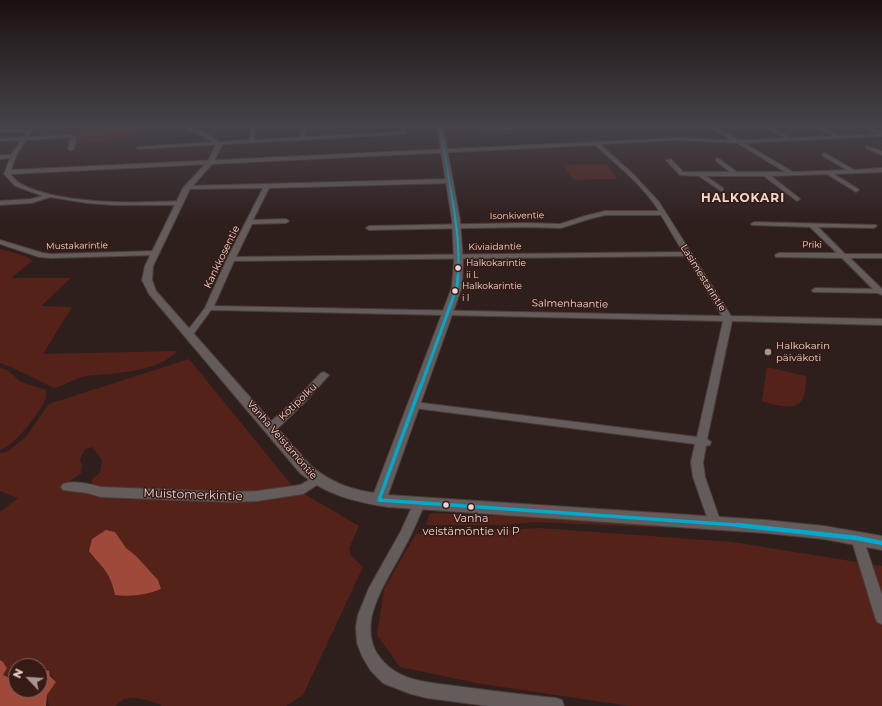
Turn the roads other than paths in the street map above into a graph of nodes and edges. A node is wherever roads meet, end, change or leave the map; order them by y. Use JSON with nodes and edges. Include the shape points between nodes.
{"nodes":[{"id":1,"x":12,"y":159,"type":"edge"},
{"id":2,"x":212,"y":159,"type":"edge"},
{"id":3,"x":276,"y":159,"type":"edge"},
{"id":4,"x":446,"y":159,"type":"edge"},
{"id":5,"x":614,"y":159,"type":"edge"},
{"id":6,"x":767,"y":159,"type":"edge"},
{"id":7,"x":832,"y":159,"type":"edge"},
{"id":8,"x":669,"y":160,"type":"dead end"},
{"id":9,"x":718,"y":160,"type":"dead end"},
{"id":10,"x":211,"y":162,"type":"junction"},
{"id":11,"x":882,"y":170,"type":"edge"},
{"id":12,"x":854,"y":171,"type":"junction"},
{"id":13,"x":827,"y":172,"type":"junction"},
{"id":14,"x":8,"y":174,"type":"junction"},
{"id":15,"x":700,"y":174,"type":"junction"},
{"id":16,"x":736,"y":174,"type":"junction"},
{"id":17,"x":766,"y":174,"type":"junction"},
{"id":18,"x":792,"y":174,"type":"junction"},
{"id":19,"x":0,"y":176,"type":"edge"},
{"id":20,"x":450,"y":181,"type":"junction"},
{"id":21,"x":267,"y":186,"type":"junction"},
{"id":22,"x":188,"y":188,"type":"junction"},
{"id":23,"x":721,"y":189,"type":"dead end"},
{"id":24,"x":856,"y":190,"type":"dead end"},
{"id":25,"x":48,"y":196,"type":"junction"},
{"id":26,"x":797,"y":199,"type":"dead end"},
{"id":27,"x":179,"y":203,"type":"junction"},
{"id":28,"x":0,"y":204,"type":"edge"},
{"id":29,"x":664,"y":213,"type":"junction"},
{"id":30,"x":250,"y":222,"type":"junction"},
{"id":31,"x":286,"y":222,"type":"dead end"},
{"id":32,"x":754,"y":224,"type":"dead end"},
{"id":33,"x":812,"y":225,"type":"junction"},
{"id":34,"x":456,"y":226,"type":"junction"},
{"id":35,"x":874,"y":226,"type":"dead end"},
{"id":36,"x":369,"y":228,"type":"dead end"},
{"id":37,"x":0,"y":242,"type":"edge"},
{"id":38,"x":156,"y":253,"type":"junction"},
{"id":39,"x":687,"y":254,"type":"junction"},
{"id":40,"x":779,"y":255,"type":"dead end"},
{"id":41,"x":458,"y":256,"type":"junction"},
{"id":42,"x":845,"y":256,"type":"junction"},
{"id":43,"x":882,"y":256,"type":"edge"},
{"id":44,"x":231,"y":259,"type":"junction"},
{"id":45,"x":816,"y":290,"type":"dead end"},
{"id":46,"x":881,"y":292,"type":"edge"},
{"id":47,"x":209,"y":308,"type":"junction"},
{"id":48,"x":448,"y":312,"type":"junction"},
{"id":49,"x":728,"y":319,"type":"junction"},
{"id":50,"x":882,"y":322,"type":"edge"},
{"id":51,"x":189,"y":334,"type":"junction"},
{"id":52,"x":324,"y":375,"type":"dead end"},
{"id":53,"x":414,"y":405,"type":"junction"},
{"id":54,"x":271,"y":428,"type":"junction"},
{"id":55,"x":703,"y":442,"type":"junction"},
{"id":56,"x":316,"y":480,"type":"junction"},
{"id":57,"x":68,"y":487,"type":"dead end"},
{"id":58,"x":379,"y":500,"type":"junction"},
{"id":59,"x":419,"y":503,"type":"junction"},
{"id":60,"x":714,"y":523,"type":"junction"},
{"id":61,"x":857,"y":538,"type":"junction"},
{"id":62,"x":882,"y":543,"type":"edge"},
{"id":63,"x":882,"y":617,"type":"edge"},
{"id":64,"x":556,"y":706,"type":"edge"}],
"edges":[{"from":1,"to":14,"type":"street"},
{"from":2,"to":10,"type":"street","name":"Vanha Veistämöntie"},
{"from":3,"to":10,"type":"street"},
{"from":4,"to":20,"type":"street"},
{"from":5,"to":29,"type":"street","name":"Lasimestarintie","via":[[649,193]]},
{"from":6,"to":18,"type":"street"},
{"from":7,"to":12,"type":"street"},
{"from":8,"to":15,"type":"street","via":[[682,174]]},
{"from":9,"to":16,"type":"street"},
{"from":10,"to":14,"type":"street"},
{"from":10,"to":22,"type":"street","name":"Vanha Veistämöntie"},
{"from":11,"to":12,"type":"street"},
{"from":12,"to":13,"type":"street"},
{"from":13,"to":18,"type":"street"},
{"from":13,"to":24,"type":"street"},
{"from":14,"to":19,"type":"street"},
{"from":14,"to":25,"type":"street","via":[[28,189]]},
{"from":15,"to":16,"type":"street"},
{"from":15,"to":23,"type":"street"},
{"from":16,"to":17,"type":"street"},
{"from":17,"to":18,"type":"street"},
{"from":17,"to":26,"type":"street"},
{"from":20,"to":21,"type":"street"},
{"from":20,"to":34,"type":"street"},
{"from":21,"to":22,"type":"street"},
{"from":21,"to":30,"type":"street","name":"Kankkosentie"},
{"from":22,"to":27,"type":"street","name":"Vanha Veistämöntie"},
{"from":25,"to":27,"type":"street","via":[[103,202]]},
{"from":25,"to":28,"type":"street","via":[[32,202]]},
{"from":27,"to":38,"type":"street","name":"Vanha Veistämöntie"},
{"from":29,"to":34,"type":"street","name":"Isonkiventie","via":[[605,213],[561,226]]},
{"from":29,"to":39,"type":"street","name":"Lasimestarintie"},
{"from":30,"to":31,"type":"street"},
{"from":30,"to":44,"type":"street","name":"Kankkosentie"},
{"from":32,"to":33,"type":"street","name":"Priki"},
{"from":33,"to":35,"type":"street","name":"Priki"},
{"from":33,"to":42,"type":"street","name":"Priki"},
{"from":34,"to":36,"type":"street","name":"Isonkiventie"},
{"from":34,"to":41,"type":"street"},
{"from":37,"to":38,"type":"street","name":"Mustakarintie","via":[[51,256]]},
{"from":38,"to":51,"type":"street","name":"Vanha Veistämöntie","via":[[147,274],[149,286]]},
{"from":39,"to":41,"type":"street","name":"Kiviaidantie"},
{"from":39,"to":49,"type":"street","name":"Lasimestarintie"},
{"from":40,"to":42,"type":"street","name":"Priki"},
{"from":41,"to":44,"type":"street","name":"Kiviaidantie"},
{"from":41,"to":48,"type":"street","via":[[457,287]]},
{"from":42,"to":43,"type":"street","name":"Priki"},
{"from":42,"to":46,"type":"street","name":"Priki"},
{"from":44,"to":47,"type":"street","name":"Kankkosentie"},
{"from":45,"to":46,"type":"street","name":"Priki"},
{"from":47,"to":48,"type":"street","name":"Salmenhaantie"},
{"from":47,"to":51,"type":"street","name":"Kankkosentie"},
{"from":48,"to":49,"type":"street","name":"Salmenhaantie"},
{"from":48,"to":53,"type":"street"},
{"from":49,"to":50,"type":"street","name":"Salmenhaantie"},
{"from":49,"to":55,"type":"street","name":"Lasimestarintie"},
{"from":51,"to":54,"type":"street","name":"Vanha Veistämöntie"},
{"from":52,"to":54,"type":"street","name":"Kotipolku"},
{"from":53,"to":55,"type":"street"},
{"from":53,"to":58,"type":"street"},
{"from":54,"to":56,"type":"street","name":"Vanha Veistämöntie"},
{"from":55,"to":60,"type":"street","name":"Lasimestarintie","via":[[697,462]]},
{"from":56,"to":57,"type":"street","name":"Muistomerkintie","via":[[304,489],[238,497],[101,492]]},
{"from":56,"to":58,"type":"street","name":"Vanha Veistämöntie","via":[[340,492]]},
{"from":58,"to":59,"type":"street","name":"Vanha Veistämöntie"},
{"from":59,"to":60,"type":"street","name":"Vanha Veistämöntie"},
{"from":59,"to":64,"type":"street","via":[[403,540],[375,587],[368,608],[363,627],[367,650],[373,662],[390,678],[405,685],[446,693]]},
{"from":60,"to":61,"type":"street","name":"Vanha Veistämöntie"},
{"from":61,"to":62,"type":"street","name":"Vanha Veistämöntie"},
{"from":61,"to":63,"type":"street"}]}
